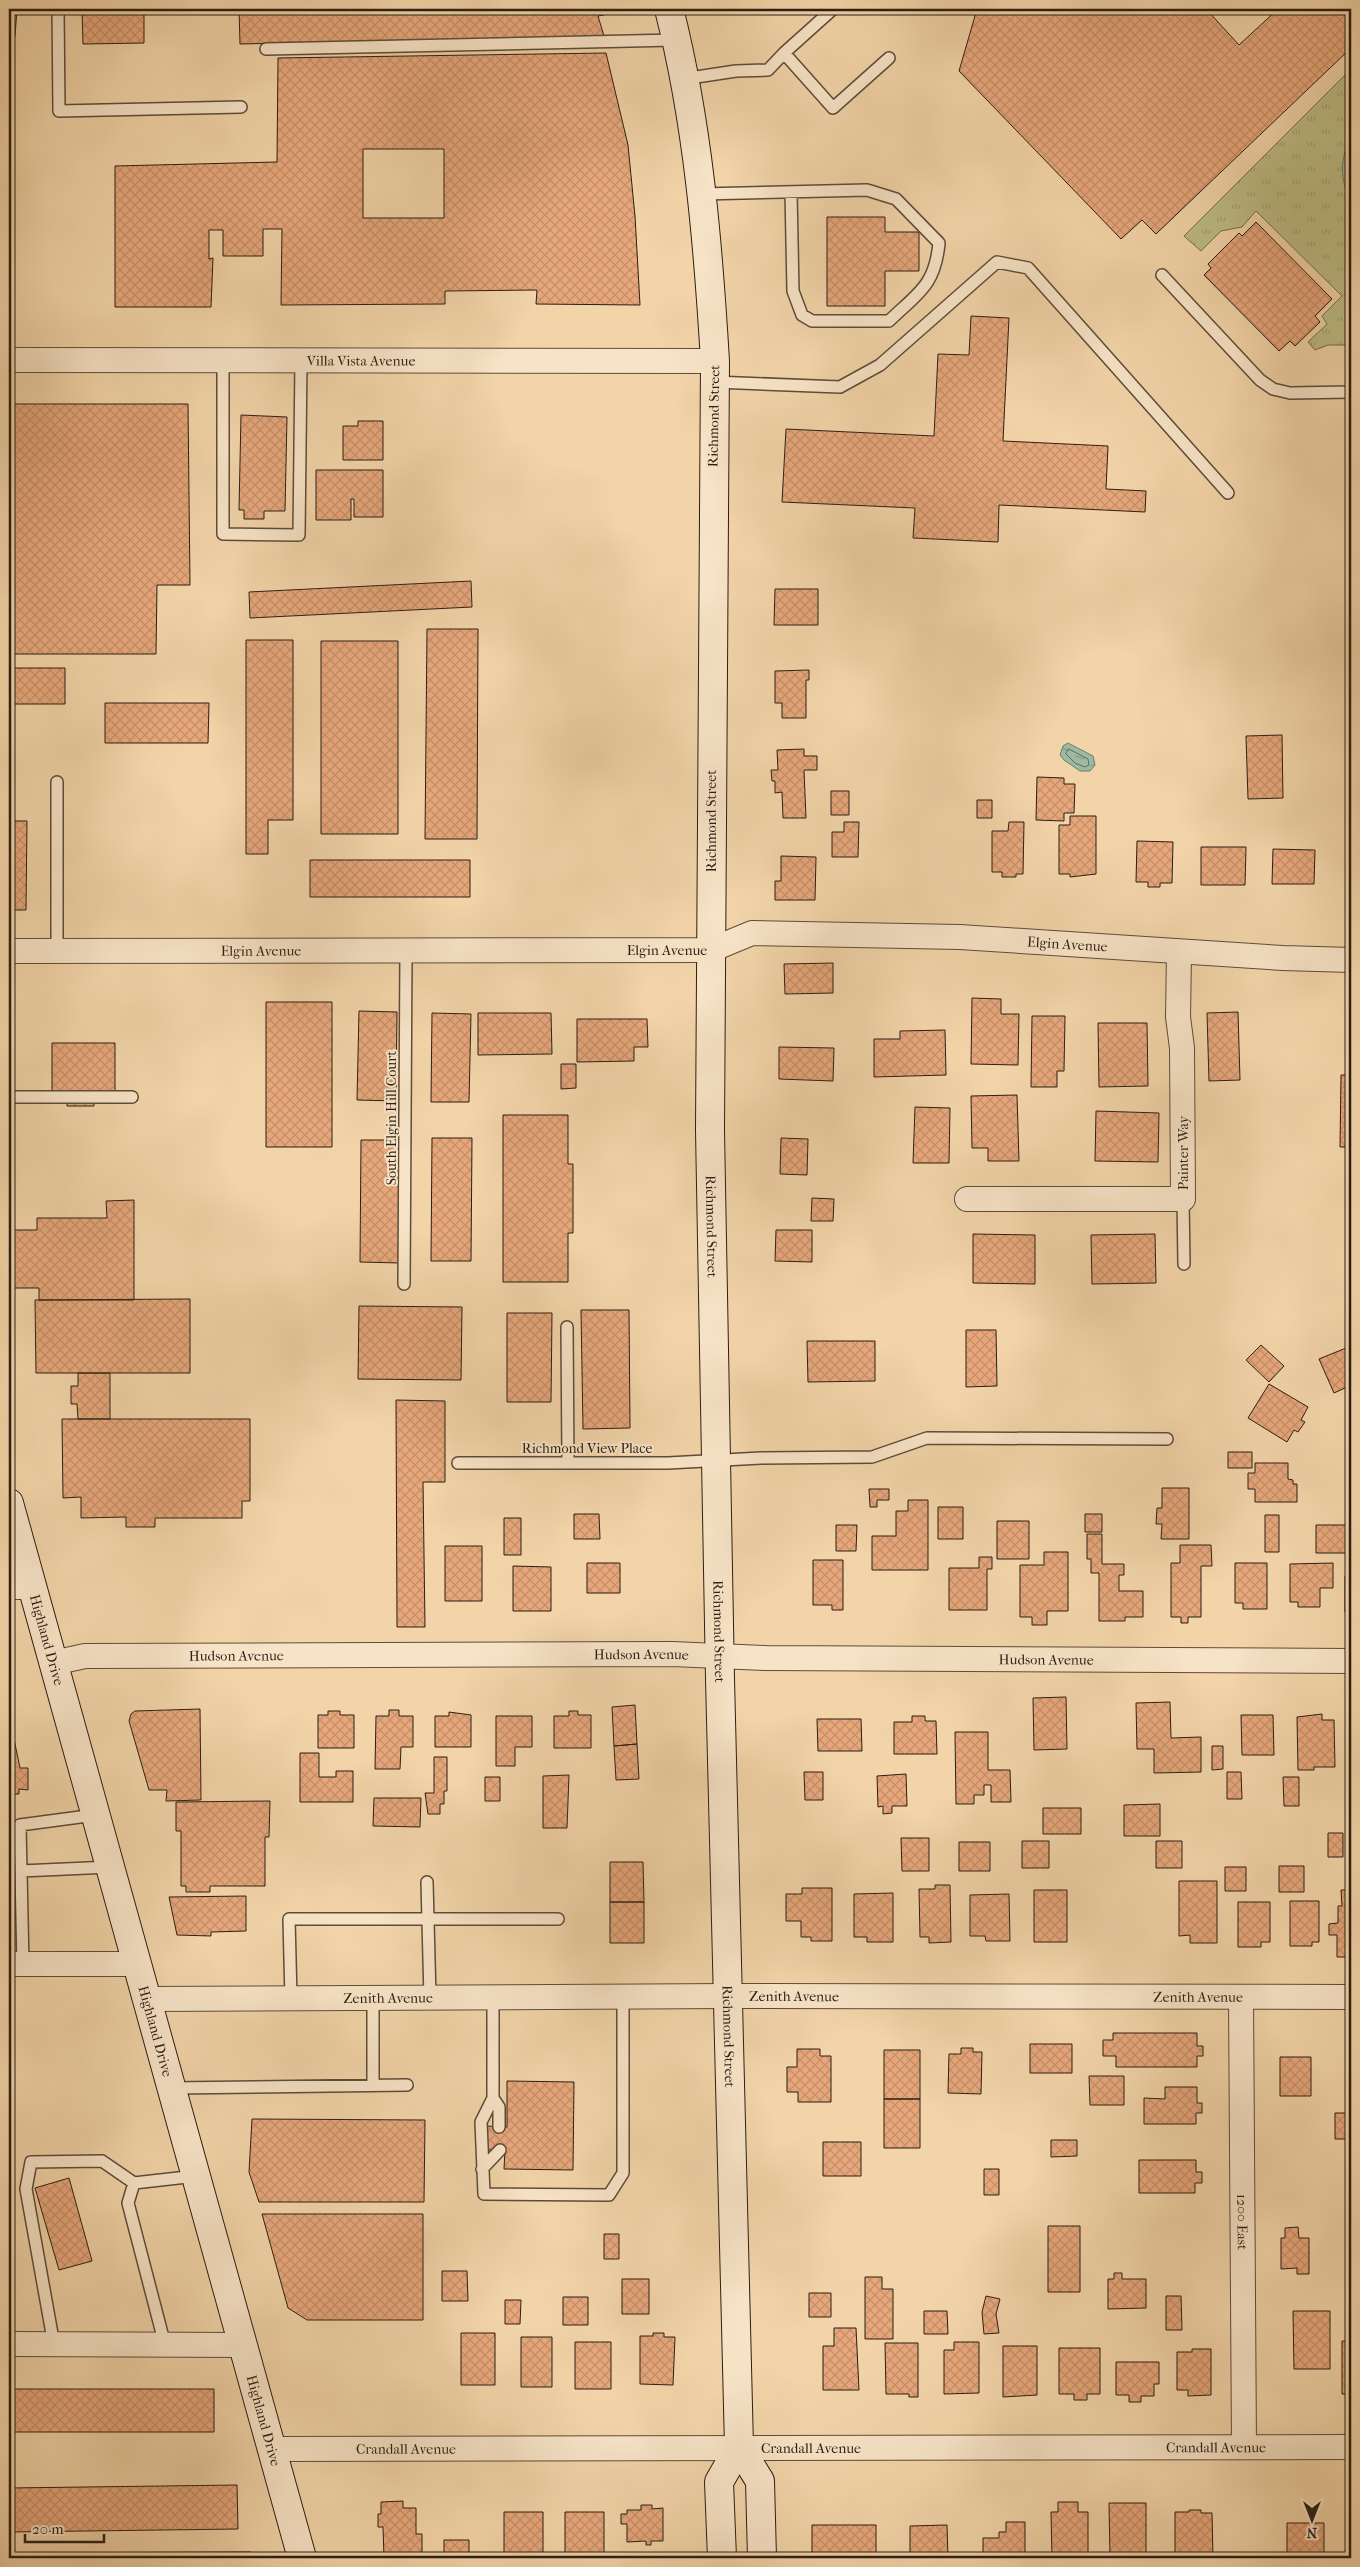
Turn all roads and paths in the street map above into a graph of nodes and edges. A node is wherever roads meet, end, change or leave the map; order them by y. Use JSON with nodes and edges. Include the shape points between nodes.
{"nodes":[{"id":1,"x":58,"y":9,"type":"edge"},
{"id":2,"x":669,"y":9,"type":"edge"},
{"id":3,"x":833,"y":9,"type":"edge"},
{"id":4,"x":675,"y":40,"type":"junction"},
{"id":5,"x":266,"y":49,"type":"dead end"},
{"id":6,"x":784,"y":54,"type":"junction"},
{"id":7,"x":889,"y":58,"type":"dead end"},
{"id":8,"x":683,"y":79,"type":"junction"},
{"id":9,"x":241,"y":107,"type":"dead end"},
{"id":10,"x":792,"y":192,"type":"junction"},
{"id":11,"x":702,"y":194,"type":"junction"},
{"id":12,"x":1162,"y":275,"type":"dead end"},
{"id":13,"x":9,"y":360,"type":"edge"},
{"id":14,"x":223,"y":361,"type":"junction"},
{"id":15,"x":301,"y":361,"type":"junction"},
{"id":16,"x":715,"y":372,"type":"junction"},
{"id":17,"x":1351,"y":392,"type":"edge"},
{"id":18,"x":1228,"y":492,"type":"dead end"},
{"id":19,"x":57,"y":782,"type":"dead end"},
{"id":20,"x":711,"y":950,"type":"junction"},
{"id":21,"x":9,"y":951,"type":"edge"},
{"id":22,"x":57,"y":951,"type":"junction"},
{"id":23,"x":406,"y":952,"type":"junction"},
{"id":24,"x":1179,"y":952,"type":"junction"},
{"id":25,"x":1351,"y":960,"type":"edge"},
{"id":26,"x":9,"y":1097,"type":"edge"},
{"id":27,"x":132,"y":1097,"type":"dead end"},
{"id":28,"x":967,"y":1199,"type":"dead end"},
{"id":29,"x":1183,"y":1199,"type":"junction"},
{"id":30,"x":1184,"y":1264,"type":"dead end"},
{"id":31,"x":404,"y":1284,"type":"dead end"},
{"id":32,"x":567,"y":1327,"type":"dead end"},
{"id":33,"x":1167,"y":1439,"type":"dead end"},
{"id":34,"x":716,"y":1461,"type":"junction"},
{"id":35,"x":458,"y":1463,"type":"dead end"},
{"id":36,"x":568,"y":1463,"type":"junction"},
{"id":37,"x":9,"y":1503,"type":"edge"},
{"id":38,"x":20,"y":1587,"type":"edge"},
{"id":39,"x":720,"y":1656,"type":"junction"},
{"id":40,"x":1351,"y":1661,"type":"edge"},
{"id":41,"x":53,"y":1663,"type":"junction"},
{"id":42,"x":95,"y":1815,"type":"junction"},
{"id":43,"x":110,"y":1867,"type":"junction"},
{"id":44,"x":21,"y":1871,"type":"junction"},
{"id":45,"x":427,"y":1882,"type":"dead end"},
{"id":46,"x":428,"y":1919,"type":"junction"},
{"id":47,"x":558,"y":1920,"type":"dead end"},
{"id":48,"x":16,"y":1964,"type":"edge"},
{"id":49,"x":136,"y":1964,"type":"junction"},
{"id":50,"x":729,"y":1996,"type":"junction"},
{"id":51,"x":623,"y":1997,"type":"junction"},
{"id":52,"x":1241,"y":1997,"type":"junction"},
{"id":53,"x":1351,"y":1997,"type":"edge"},
{"id":54,"x":373,"y":1998,"type":"junction"},
{"id":55,"x":430,"y":1998,"type":"junction"},
{"id":56,"x":493,"y":1998,"type":"junction"},
{"id":57,"x":146,"y":1999,"type":"junction"},
{"id":58,"x":291,"y":1999,"type":"junction"},
{"id":59,"x":372,"y":2085,"type":"junction"},
{"id":60,"x":407,"y":2085,"type":"dead end"},
{"id":61,"x":171,"y":2088,"type":"junction"},
{"id":62,"x":493,"y":2098,"type":"junction"},
{"id":63,"x":499,"y":2127,"type":"dead end"},
{"id":64,"x":500,"y":2150,"type":"dead end"},
{"id":65,"x":482,"y":2169,"type":"junction"},
{"id":66,"x":196,"y":2176,"type":"junction"},
{"id":67,"x":134,"y":2182,"type":"junction"},
{"id":68,"x":9,"y":2344,"type":"edge"},
{"id":69,"x":54,"y":2345,"type":"junction"},
{"id":70,"x":165,"y":2345,"type":"junction"},
{"id":71,"x":244,"y":2346,"type":"junction"},
{"id":72,"x":739,"y":2447,"type":"junction"},
{"id":73,"x":1244,"y":2447,"type":"junction"},
{"id":74,"x":1351,"y":2447,"type":"edge"},
{"id":75,"x":272,"y":2449,"type":"junction"},
{"id":76,"x":302,"y":2558,"type":"edge"},
{"id":77,"x":722,"y":2558,"type":"edge"},
{"id":78,"x":762,"y":2558,"type":"edge"}],
"edges":[{"from":1,"to":9,"type":"lane","via":[[59,111]]},
{"from":2,"to":4,"type":"main road","name":"Richmond Street"},
{"from":3,"to":6,"type":"lane"},
{"from":4,"to":5,"type":"lane"},
{"from":4,"to":8,"type":"main road","name":"Richmond Street"},
{"from":6,"to":7,"type":"lane","via":[[833,108]]},
{"from":6,"to":8,"type":"lane","via":[[768,70]]},
{"from":8,"to":11,"type":"main road","name":"Richmond Street"},
{"from":10,"to":10,"type":"lane","via":[[794,291],[802,315],[812,321],[888,321],[931,279],[939,243],[896,199],[867,190]]},
{"from":10,"to":11,"type":"lane"},
{"from":11,"to":16,"type":"main road","name":"Richmond Street","via":[[710,266]]},
{"from":12,"to":17,"type":"lane","via":[[1272,389]]},
{"from":13,"to":14,"type":"street","name":"Villa Vista Avenue"},
{"from":14,"to":15,"type":"street","name":"Villa Vista Avenue"},
{"from":14,"to":15,"type":"lane","via":[[223,534],[299,534]]},
{"from":15,"to":16,"type":"street","name":"Villa Vista Avenue"},
{"from":16,"to":18,"type":"lane","via":[[840,387],[880,364],[997,262],[1028,268]]},
{"from":16,"to":20,"type":"main road","name":"Richmond Street"},
{"from":19,"to":22,"type":"lane"},
{"from":20,"to":23,"type":"street","name":"Elgin Avenue"},
{"from":20,"to":24,"type":"street","name":"Elgin Avenue","via":[[752,933],[960,937]]},
{"from":20,"to":34,"type":"main road","name":"Richmond Street","via":[[710,1130]]},
{"from":21,"to":22,"type":"street","name":"Elgin Avenue"},
{"from":22,"to":23,"type":"street","name":"Elgin Avenue"},
{"from":23,"to":31,"type":"lane","name":"South Elgin Hill Court"},
{"from":24,"to":25,"type":"street","name":"Elgin Avenue"},
{"from":24,"to":29,"type":"street","name":"Painter Way"},
{"from":26,"to":27,"type":"lane"},
{"from":28,"to":29,"type":"street","name":"Painter Way"},
{"from":29,"to":30,"type":"lane"},
{"from":32,"to":36,"type":"lane"},
{"from":33,"to":34,"type":"lane","name":"Richmond View Place","via":[[927,1438],[872,1457]]},
{"from":34,"to":36,"type":"lane","name":"Richmond View Place"},
{"from":34,"to":39,"type":"main road","name":"Richmond Street"},
{"from":35,"to":36,"type":"lane","name":"Richmond View Place"},
{"from":37,"to":38,"type":"main road","name":"Highland Drive"},
{"from":38,"to":41,"type":"main road","name":"Highland Drive"},
{"from":39,"to":40,"type":"street","name":"Hudson Avenue"},
{"from":39,"to":41,"type":"street","name":"Hudson Avenue","via":[[94,1656]]},
{"from":39,"to":50,"type":"main road","name":"Richmond Street"},
{"from":41,"to":42,"type":"main road","name":"Highland Drive"},
{"from":42,"to":43,"type":"main road","name":"Highland Drive"},
{"from":42,"to":44,"type":"lane","via":[[20,1825]]},
{"from":43,"to":44,"type":"lane"},
{"from":43,"to":49,"type":"main road","name":"Highland Drive"},
{"from":44,"to":48,"type":"lane"},
{"from":45,"to":46,"type":"lane"},
{"from":46,"to":47,"type":"lane"},
{"from":46,"to":55,"type":"lane"},
{"from":46,"to":58,"type":"lane","via":[[289,1920]]},
{"from":48,"to":49,"type":"street"},
{"from":49,"to":57,"type":"main road","name":"Highland Drive"},
{"from":50,"to":51,"type":"street","name":"Zenith Avenue"},
{"from":50,"to":52,"type":"street","name":"Zenith Avenue"},
{"from":50,"to":72,"type":"main road","name":"Richmond Street"},
{"from":51,"to":56,"type":"street","name":"Zenith Avenue"},
{"from":51,"to":65,"type":"lane","via":[[622,2173],[609,2195],[484,2194]]},
{"from":52,"to":53,"type":"street","name":"Zenith Avenue"},
{"from":52,"to":73,"type":"street","name":"1200 East"},
{"from":54,"to":55,"type":"street","name":"Zenith Avenue"},
{"from":54,"to":58,"type":"street","name":"Zenith Avenue"},
{"from":54,"to":59,"type":"lane"},
{"from":55,"to":56,"type":"street","name":"Zenith Avenue"},
{"from":56,"to":62,"type":"lane"},
{"from":57,"to":58,"type":"street","name":"Zenith Avenue"},
{"from":57,"to":61,"type":"main road","name":"Highland Drive"},
{"from":59,"to":60,"type":"lane"},
{"from":59,"to":61,"type":"lane"},
{"from":61,"to":66,"type":"main road","name":"Highland Drive"},
{"from":62,"to":63,"type":"lane","via":[[499,2107]]},
{"from":62,"to":65,"type":"lane","via":[[481,2122]]},
{"from":64,"to":65,"type":"lane"},
{"from":66,"to":67,"type":"lane"},
{"from":66,"to":71,"type":"main road","name":"Highland Drive"},
{"from":67,"to":69,"type":"lane","via":[[102,2161],[31,2162],[26,2189]]},
{"from":67,"to":70,"type":"lane","via":[[128,2204]]},
{"from":68,"to":69,"type":"street"},
{"from":69,"to":70,"type":"street"},
{"from":70,"to":71,"type":"street"},
{"from":71,"to":75,"type":"main road","name":"Highland Drive"},
{"from":72,"to":73,"type":"street","name":"Crandall Avenue"},
{"from":72,"to":75,"type":"street","name":"Crandall Avenue"},
{"from":72,"to":77,"type":"main road","via":[[719,2482]]},
{"from":72,"to":78,"type":"main road","via":[[760,2481]]},
{"from":73,"to":74,"type":"street","name":"Crandall Avenue"},
{"from":75,"to":76,"type":"main road","name":"Highland Drive"}]}
